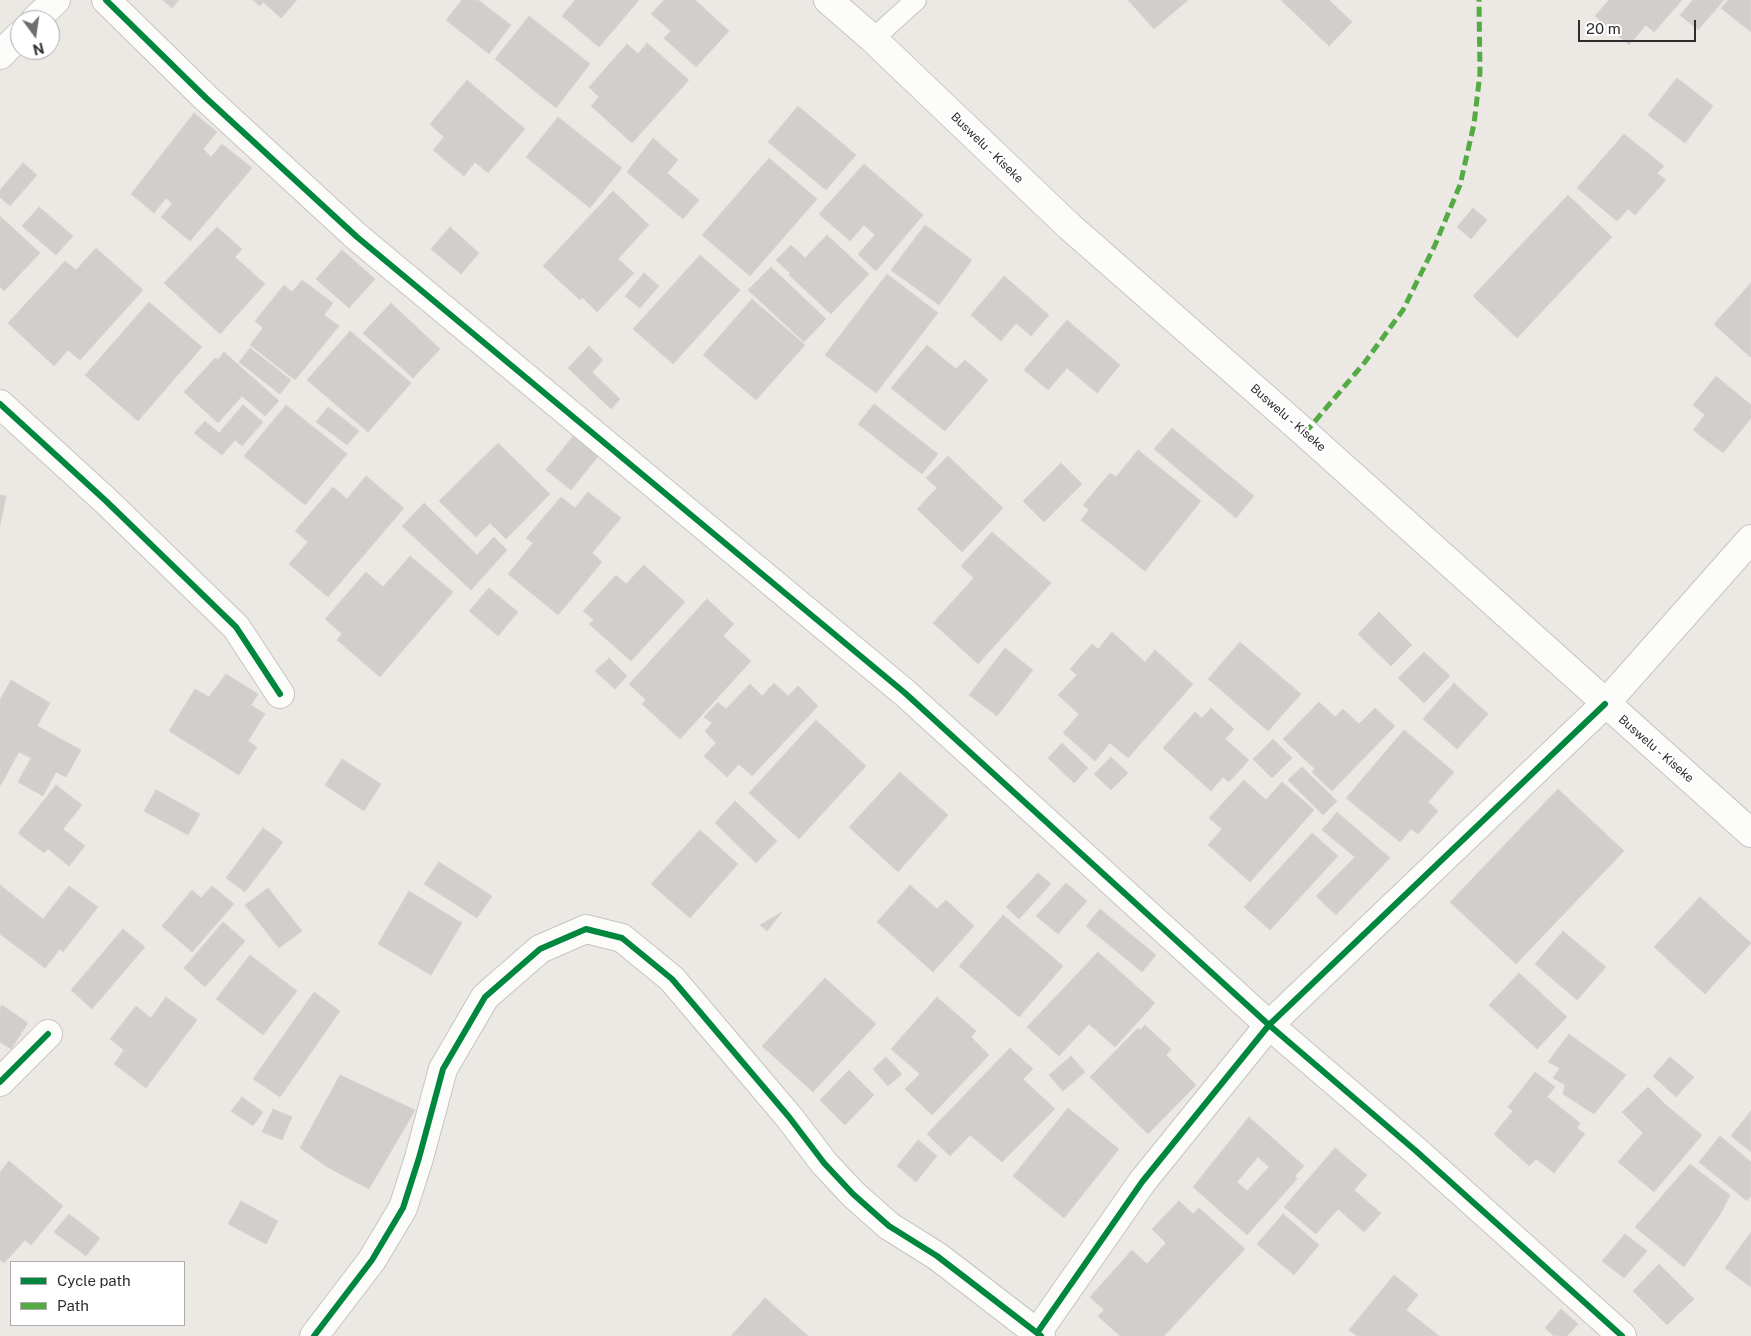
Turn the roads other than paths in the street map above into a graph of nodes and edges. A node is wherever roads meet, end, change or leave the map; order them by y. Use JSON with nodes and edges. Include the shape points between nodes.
{"nodes":[{"id":1,"x":56,"y":0,"type":"edge"},
{"id":2,"x":106,"y":0,"type":"edge"},
{"id":3,"x":828,"y":0,"type":"edge"},
{"id":4,"x":916,"y":0,"type":"edge"},
{"id":5,"x":46,"y":10,"type":"edge"},
{"id":6,"x":873,"y":39,"type":"junction"},
{"id":7,"x":10,"y":45,"type":"edge"},
{"id":8,"x":0,"y":55,"type":"edge"},
{"id":9,"x":0,"y":404,"type":"edge"},
{"id":10,"x":1751,"y":539,"type":"edge"},
{"id":11,"x":280,"y":694,"type":"dead end"},
{"id":12,"x":1605,"y":704,"type":"junction"},
{"id":13,"x":1751,"y":833,"type":"edge"},
{"id":14,"x":1269,"y":1025,"type":"junction"},
{"id":15,"x":48,"y":1034,"type":"dead end"},
{"id":16,"x":0,"y":1082,"type":"edge"},
{"id":17,"x":1039,"y":1334,"type":"edge"},
{"id":18,"x":314,"y":1336,"type":"edge"},
{"id":19,"x":1622,"y":1336,"type":"edge"}],
"edges":[{"from":1,"to":5,"type":"street"},
{"from":2,"to":14,"type":"street","via":[[206,98],[357,237],[905,693]]},
{"from":3,"to":6,"type":"street","name":"Buswelu - Kiseke"},
{"from":4,"to":6,"type":"lane"},
{"from":6,"to":12,"type":"street","name":"Buswelu - Kiseke","via":[[1068,226],[1351,474]]},
{"from":7,"to":8,"type":"street"},
{"from":9,"to":11,"type":"street","via":[[236,627]]},
{"from":10,"to":12,"type":"street"},
{"from":12,"to":13,"type":"street","name":"Buswelu - Kiseke"},
{"from":12,"to":14,"type":"street"},
{"from":14,"to":17,"type":"street","via":[[1142,1182]]},
{"from":14,"to":19,"type":"street","via":[[1416,1151]]},
{"from":15,"to":16,"type":"street"},
{"from":17,"to":18,"type":"street","via":[[937,1256],[889,1226],[853,1194],[672,979],[622,938],[586,929],[540,949],[485,997],[443,1069],[403,1208],[372,1260]]}]}
